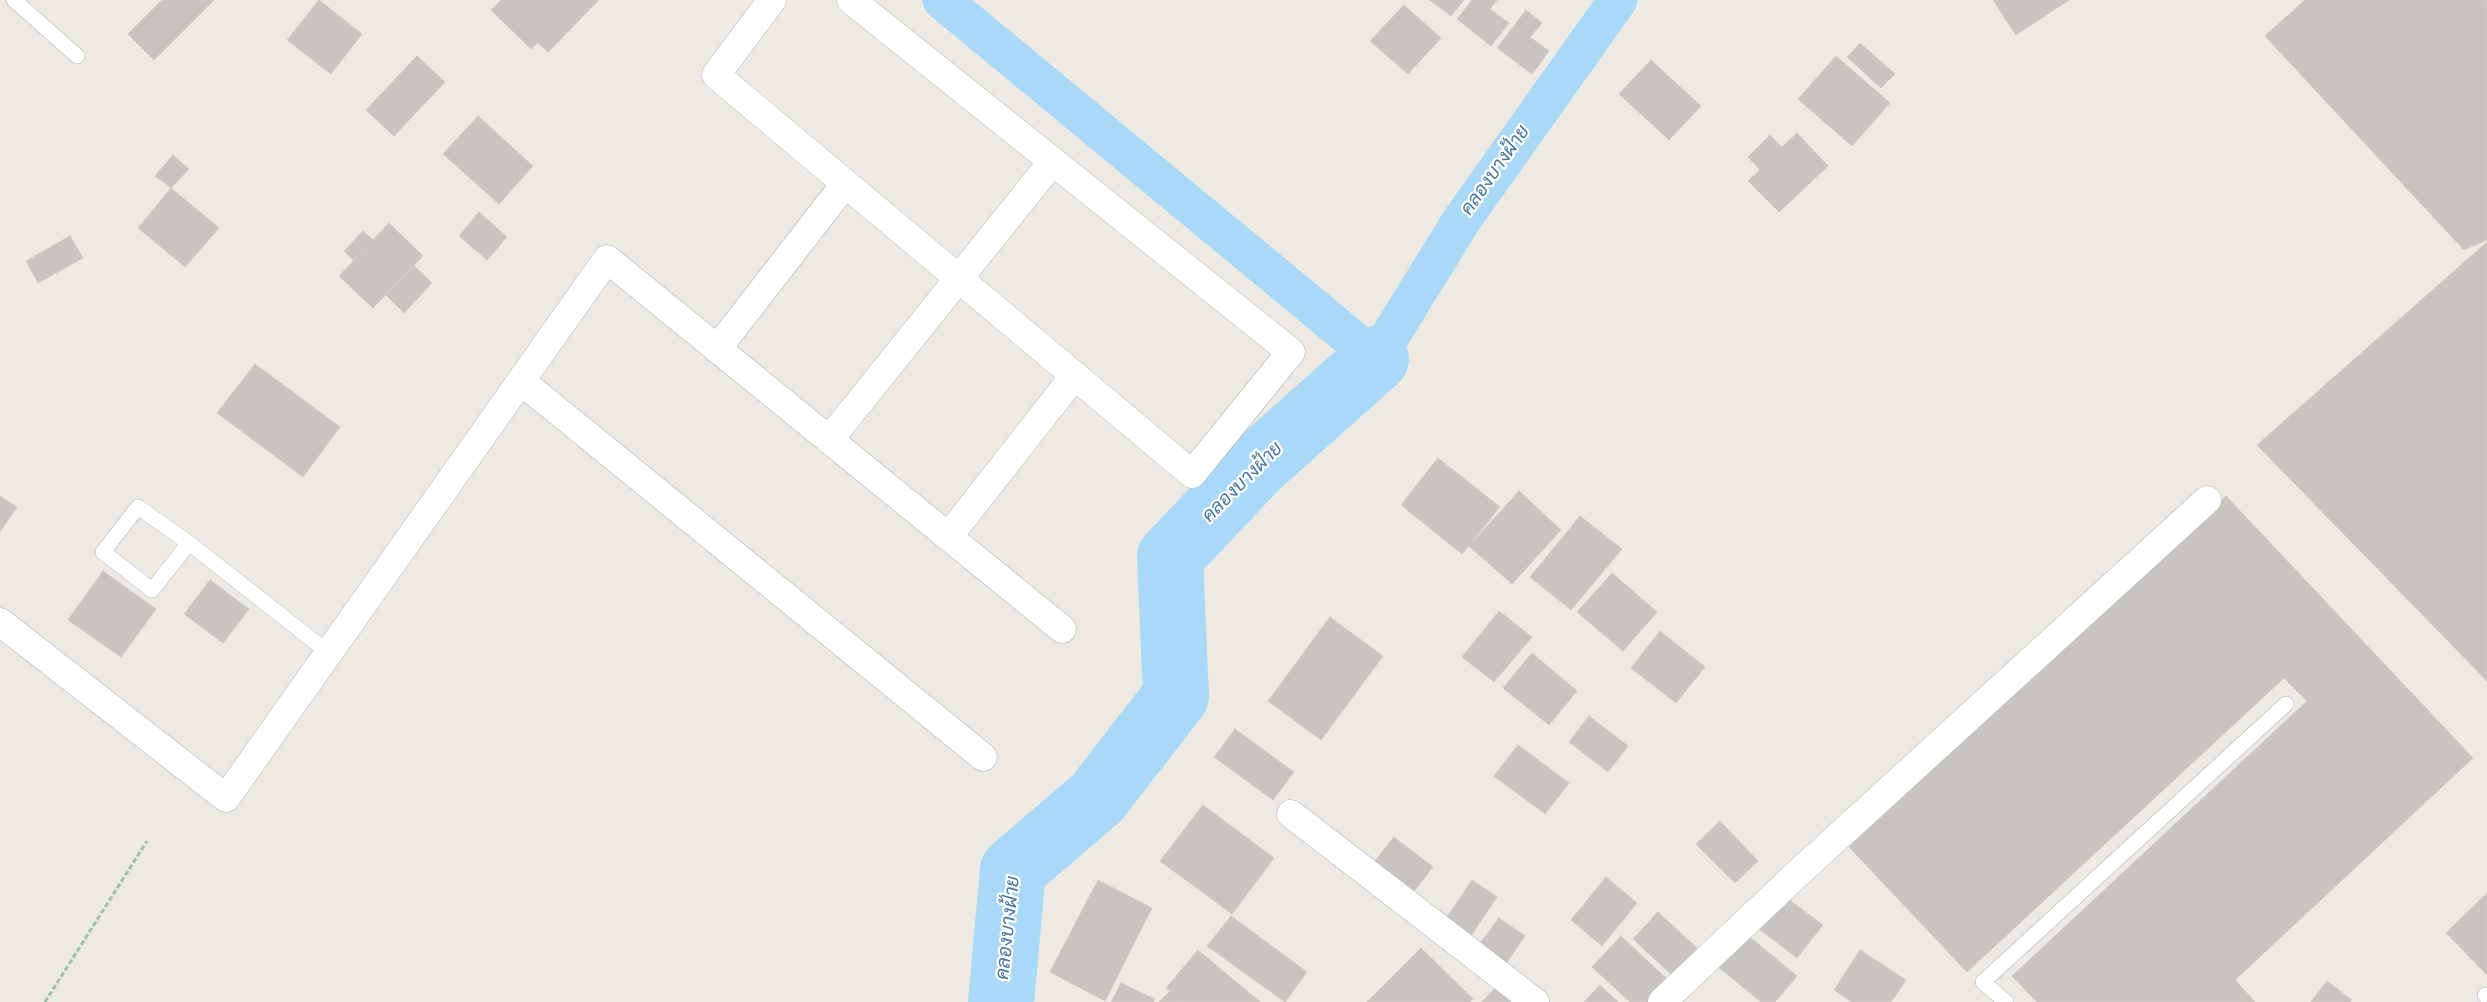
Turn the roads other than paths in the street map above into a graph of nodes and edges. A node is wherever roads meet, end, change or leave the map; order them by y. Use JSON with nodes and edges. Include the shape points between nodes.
{"nodes":[{"id":1,"x":14,"y":0,"type":"edge"},
{"id":2,"x":772,"y":0,"type":"edge"},
{"id":3,"x":850,"y":0,"type":"edge"},
{"id":4,"x":77,"y":56,"type":"dead end"},
{"id":5,"x":1053,"y":161,"type":"junction"},
{"id":6,"x":846,"y":184,"type":"junction"},
{"id":7,"x":959,"y":278,"type":"junction"},
{"id":8,"x":717,"y":348,"type":"junction"},
{"id":9,"x":1075,"y":375,"type":"junction"},
{"id":10,"x":521,"y":381,"type":"junction"},
{"id":11,"x":829,"y":440,"type":"junction"},
{"id":12,"x":2207,"y":500,"type":"dead end"},
{"id":13,"x":948,"y":536,"type":"junction"},
{"id":14,"x":189,"y":543,"type":"junction"},
{"id":15,"x":0,"y":622,"type":"edge"},
{"id":16,"x":1062,"y":629,"type":"dead end"},
{"id":17,"x":329,"y":653,"type":"junction"},
{"id":18,"x":2286,"y":704,"type":"dead end"},
{"id":19,"x":983,"y":757,"type":"dead end"},
{"id":20,"x":1291,"y":814,"type":"dead end"},
{"id":21,"x":1536,"y":1002,"type":"edge"},
{"id":22,"x":1662,"y":1002,"type":"edge"},
{"id":23,"x":2006,"y":1002,"type":"edge"}],
"edges":[{"from":1,"to":4,"type":"lane"},
{"from":2,"to":6,"type":"street","via":[[716,75]]},
{"from":3,"to":5,"type":"street"},
{"from":5,"to":7,"type":"street"},
{"from":5,"to":9,"type":"street","via":[[1292,352],[1192,474]]},
{"from":6,"to":7,"type":"street"},
{"from":6,"to":8,"type":"street"},
{"from":7,"to":9,"type":"street"},
{"from":7,"to":11,"type":"street"},
{"from":8,"to":10,"type":"street","via":[[607,259]]},
{"from":8,"to":11,"type":"street"},
{"from":9,"to":13,"type":"street"},
{"from":10,"to":17,"type":"street"},
{"from":10,"to":19,"type":"street"},
{"from":11,"to":13,"type":"street"},
{"from":12,"to":22,"type":"street","via":[[1796,875]]},
{"from":13,"to":16,"type":"street"},
{"from":14,"to":14,"type":"lane","via":[[138,507],[103,552],[152,590]]},
{"from":14,"to":17,"type":"lane"},
{"from":15,"to":17,"type":"street","via":[[226,798]]},
{"from":18,"to":23,"type":"lane","via":[[1983,982]]},
{"from":20,"to":21,"type":"street"}]}
